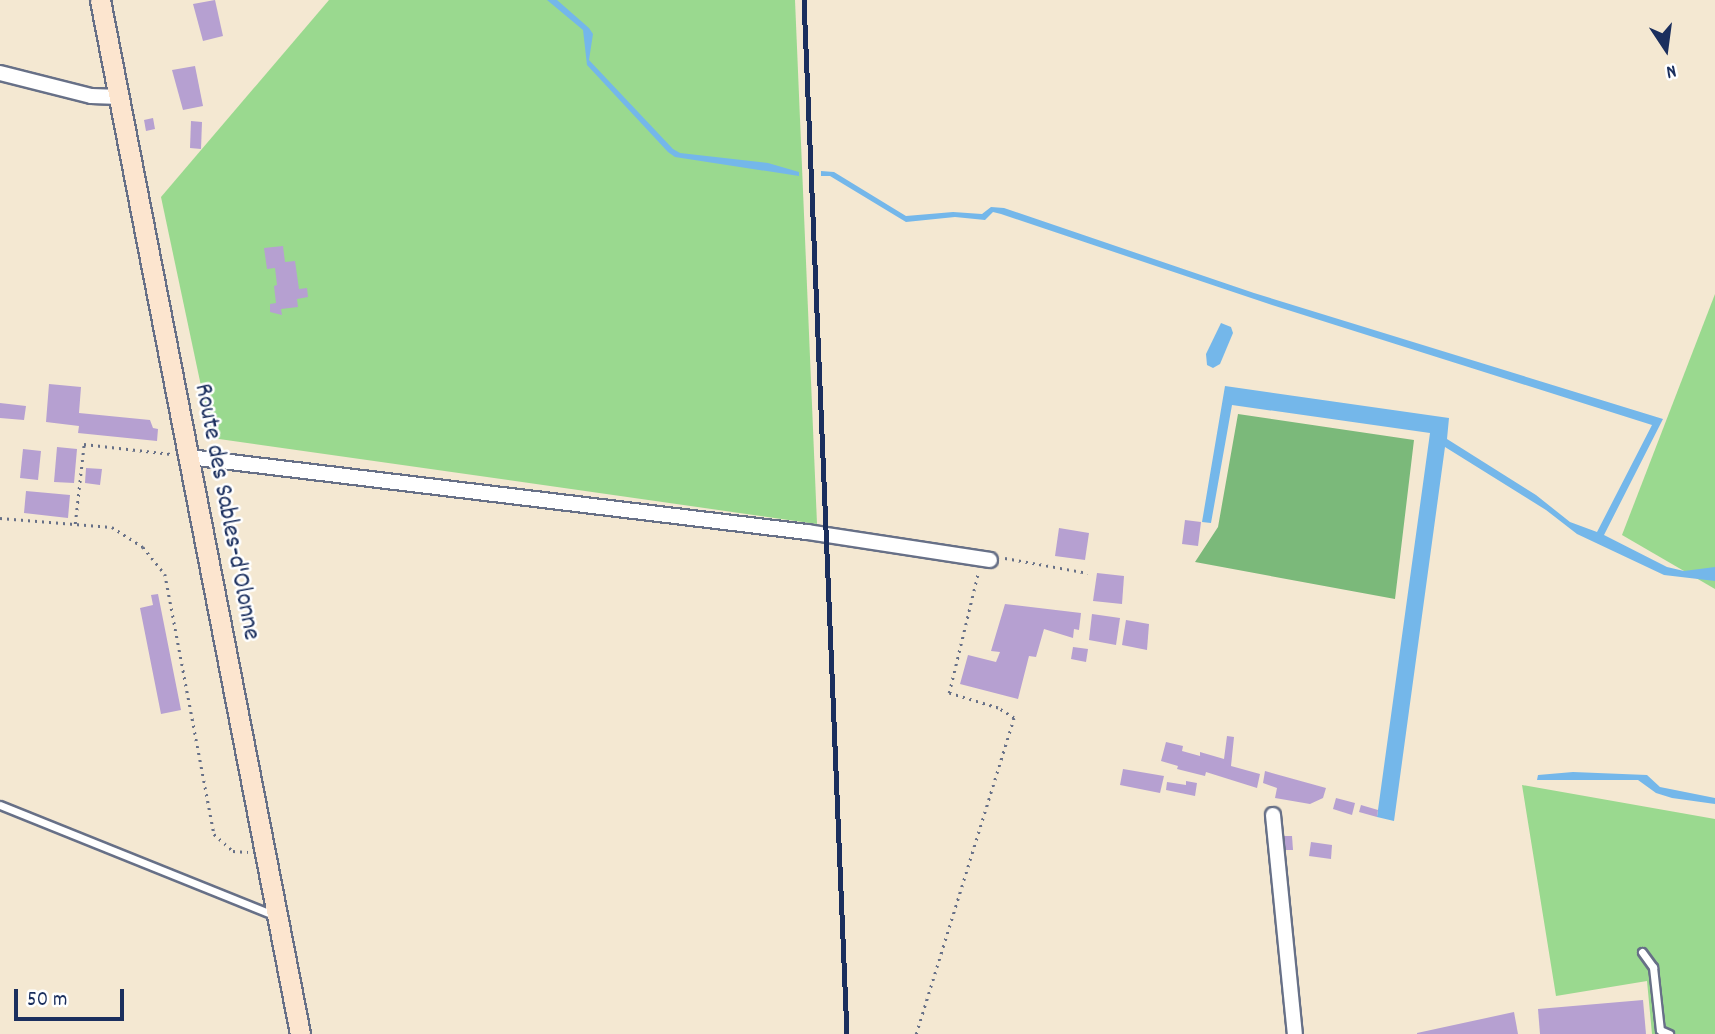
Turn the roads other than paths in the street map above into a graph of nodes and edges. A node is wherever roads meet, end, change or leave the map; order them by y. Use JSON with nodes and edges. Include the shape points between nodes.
{"nodes":[{"id":1,"x":100,"y":0,"type":"edge"},
{"id":2,"x":0,"y":73,"type":"edge"},
{"id":3,"x":120,"y":97,"type":"junction"},
{"id":4,"x":189,"y":457,"type":"junction"},
{"id":5,"x":990,"y":560,"type":"road end"},
{"id":6,"x":0,"y":804,"type":"edge"},
{"id":7,"x":1273,"y":815,"type":"dead end"},
{"id":8,"x":277,"y":917,"type":"junction"},
{"id":9,"x":1642,"y":951,"type":"dead end"},
{"id":10,"x":300,"y":1034,"type":"edge"},
{"id":11,"x":1295,"y":1034,"type":"edge"},
{"id":12,"x":1669,"y":1034,"type":"edge"}],
"edges":[{"from":1,"to":3,"type":"main road","name":"Route des Sables-d'Olonne"},
{"from":2,"to":3,"type":"street","via":[[91,96]]},
{"from":3,"to":4,"type":"main road","name":"Route des Sables-d'Olonne"},
{"from":4,"to":5,"type":"street","via":[[807,532]]},
{"from":4,"to":8,"type":"main road","name":"Route des Sables-d'Olonne"},
{"from":6,"to":8,"type":"lane"},
{"from":7,"to":11,"type":"street"},
{"from":8,"to":10,"type":"main road","name":"Route des Sables-d'Olonne"},
{"from":9,"to":12,"type":"lane","via":[[1653,967],[1660,1030]]}]}
